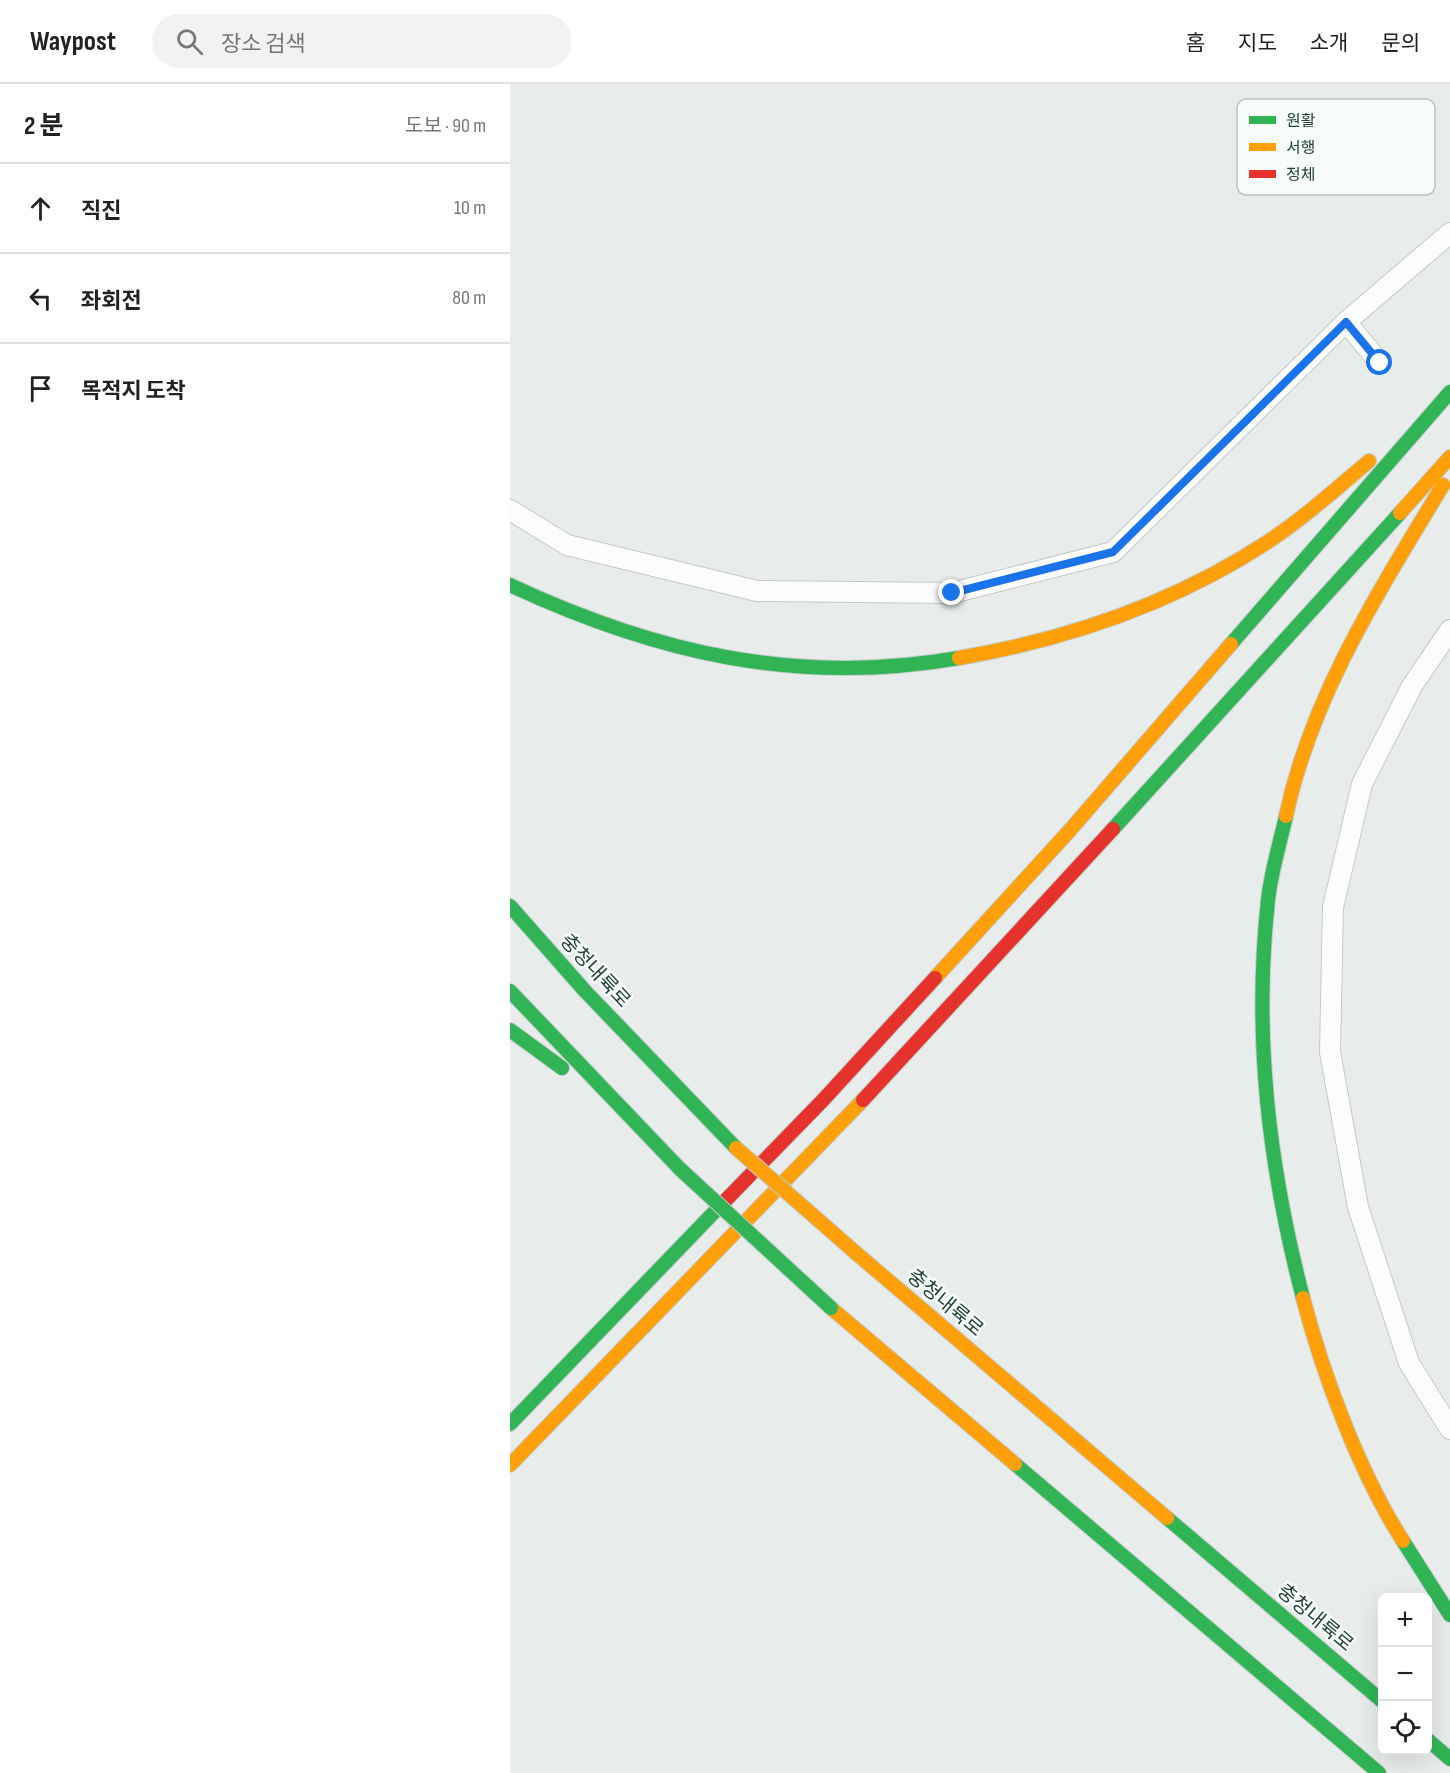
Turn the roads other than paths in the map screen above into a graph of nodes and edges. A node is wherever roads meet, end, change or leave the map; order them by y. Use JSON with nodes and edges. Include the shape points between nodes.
{"nodes":[{"id":1,"x":1450,"y":232,"type":"edge"},
{"id":2,"x":1346,"y":322,"type":"junction"},
{"id":3,"x":1380,"y":363,"type":"dead end"},
{"id":4,"x":1450,"y":392,"type":"edge"},
{"id":5,"x":1450,"y":457,"type":"edge"},
{"id":6,"x":1450,"y":474,"type":"edge"},
{"id":7,"x":510,"y":510,"type":"edge"},
{"id":8,"x":510,"y":585,"type":"edge"},
{"id":9,"x":1450,"y":630,"type":"edge"},
{"id":10,"x":510,"y":906,"type":"edge"},
{"id":11,"x":510,"y":991,"type":"edge"},
{"id":12,"x":510,"y":1030,"type":"edge"},
{"id":13,"x":626,"y":1114,"type":"junction"},
{"id":14,"x":510,"y":1424,"type":"edge"},
{"id":15,"x":1450,"y":1429,"type":"edge"},
{"id":16,"x":510,"y":1465,"type":"edge"},
{"id":17,"x":1450,"y":1615,"type":"edge"},
{"id":18,"x":1378,"y":1697,"type":"edge"},
{"id":19,"x":1432,"y":1743,"type":"edge"},
{"id":20,"x":1450,"y":1759,"type":"edge"},
{"id":21,"x":1379,"y":1773,"type":"edge"}],
"edges":[{"from":1,"to":2,"type":"lane"},
{"from":2,"to":3,"type":"lane"},
{"from":2,"to":7,"type":"lane","via":[[1113,552],[952,593],[757,591],[567,545]]},
{"from":4,"to":8,"type":"highway","via":[[1314,508],[1224,569],[1115,621],[996,653],[873,666],[755,663],[694,652],[610,628]]},
{"from":4,"to":14,"type":"highway","via":[[1071,829],[824,1099]]},
{"from":5,"to":16,"type":"highway","via":[[996,956],[650,1326]]},
{"from":6,"to":17,"type":"highway","via":[[1361,623],[1310,737],[1288,804],[1274,870],[1263,948],[1260,1019],[1273,1156],[1287,1237],[1314,1337],[1345,1426],[1383,1509]]},
{"from":9,"to":15,"type":"lane","via":[[1412,686],[1362,784],[1333,907],[1330,1052],[1362,1218],[1408,1363]]},
{"from":10,"to":18,"type":"highway","name":"충청내륙로","bridge":true,"via":[[585,991],[736,1148]]},
{"from":11,"to":13,"type":"highway"},
{"from":12,"to":13,"type":"highway"},
{"from":13,"to":21,"type":"highway","bridge":true,"via":[[831,1308]]},
{"from":19,"to":20,"type":"highway"}]}
